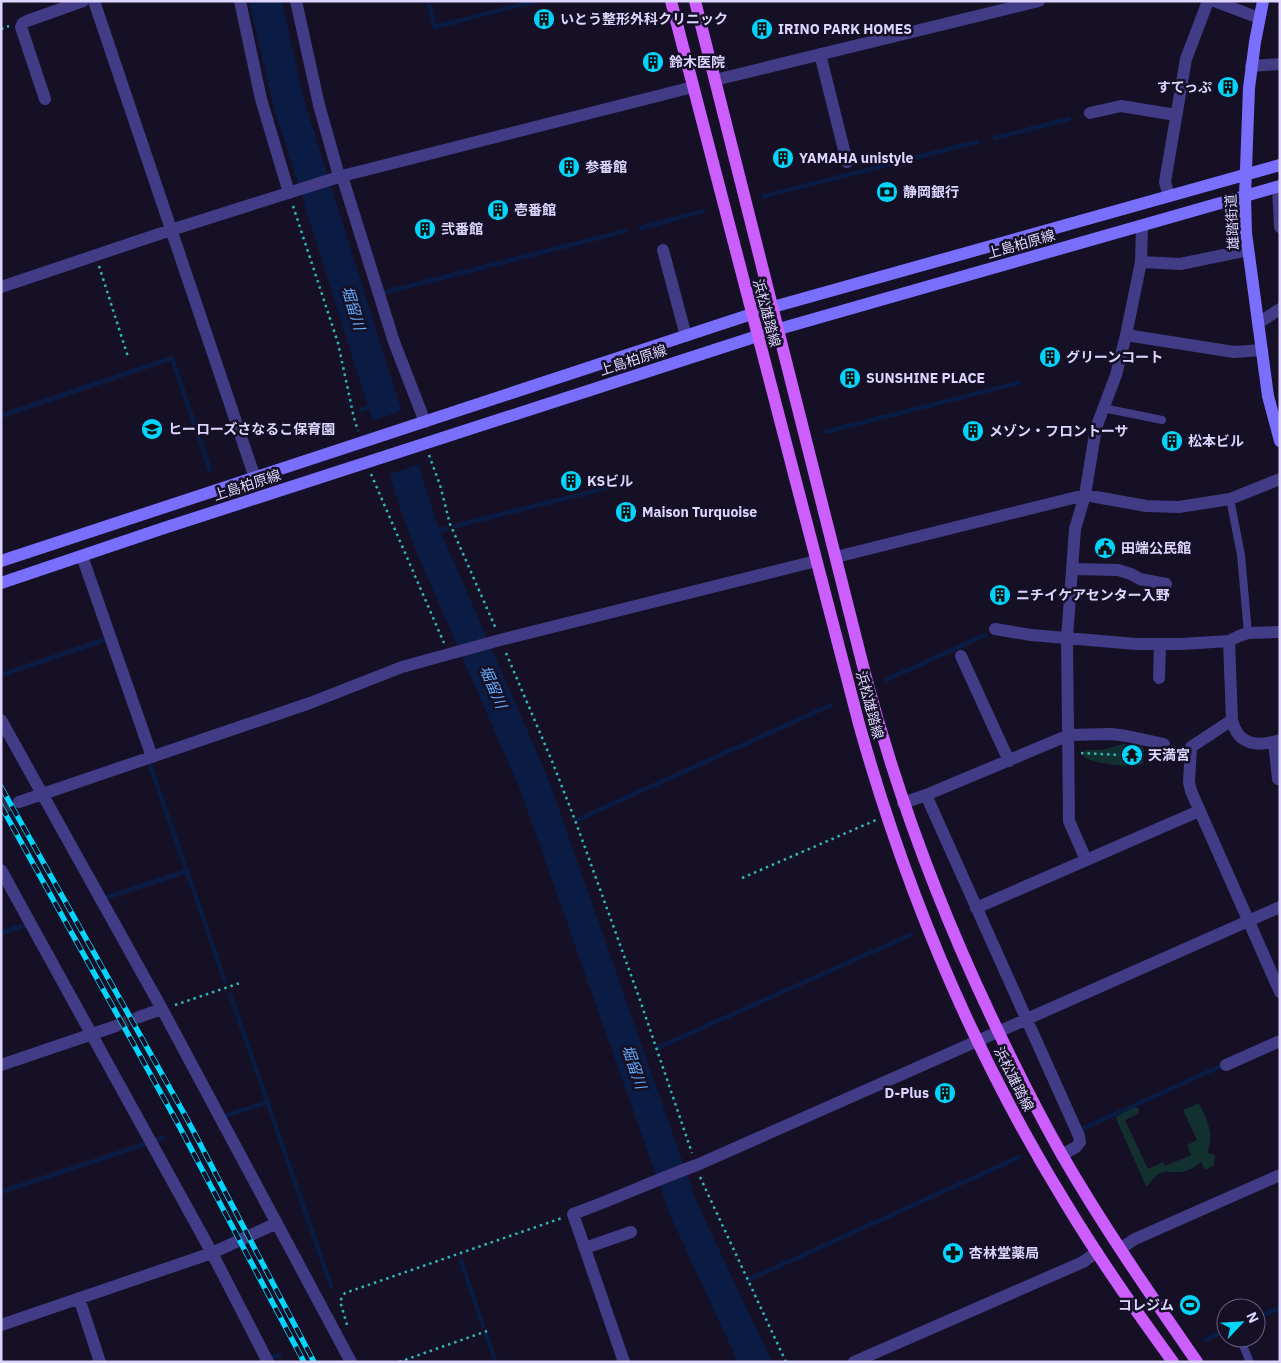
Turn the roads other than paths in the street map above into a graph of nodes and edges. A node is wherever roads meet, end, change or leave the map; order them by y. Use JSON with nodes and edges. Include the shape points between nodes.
{"nodes":[{"id":1,"x":83,"y":1,"type":"edge"},
{"id":2,"x":94,"y":1,"type":"edge"},
{"id":3,"x":240,"y":1,"type":"edge"},
{"id":4,"x":296,"y":1,"type":"edge"},
{"id":5,"x":671,"y":1,"type":"edge"},
{"id":6,"x":696,"y":1,"type":"edge"},
{"id":7,"x":1039,"y":1,"type":"edge"},
{"id":8,"x":1208,"y":1,"type":"edge"},
{"id":9,"x":1214,"y":1,"type":"edge"},
{"id":10,"x":1263,"y":1,"type":"edge"},
{"id":11,"x":1259,"y":18,"type":"junction"},
{"id":12,"x":820,"y":54,"type":"junction"},
{"id":13,"x":1280,"y":64,"type":"edge"},
{"id":14,"x":1252,"y":66,"type":"junction"},
{"id":15,"x":716,"y":80,"type":"junction"},
{"id":16,"x":693,"y":87,"type":"junction"},
{"id":17,"x":45,"y":99,"type":"dead end"},
{"id":18,"x":1090,"y":113,"type":"dead end"},
{"id":19,"x":1176,"y":115,"type":"junction"},
{"id":20,"x":847,"y":162,"type":"dead end"},
{"id":21,"x":1280,"y":165,"type":"edge"},
{"id":22,"x":1246,"y":175,"type":"junction"},
{"id":23,"x":339,"y":177,"type":"junction"},
{"id":24,"x":1279,"y":187,"type":"edge"},
{"id":25,"x":290,"y":192,"type":"junction"},
{"id":26,"x":1169,"y":196,"type":"junction"},
{"id":27,"x":1245,"y":196,"type":"junction"},
{"id":28,"x":1142,"y":226,"type":"junction"},
{"id":29,"x":1280,"y":227,"type":"edge"},
{"id":30,"x":172,"y":230,"type":"junction"},
{"id":31,"x":662,"y":250,"type":"dead end"},
{"id":32,"x":1248,"y":250,"type":"junction"},
{"id":33,"x":1141,"y":262,"type":"junction"},
{"id":34,"x":1,"y":287,"type":"edge"},
{"id":35,"x":773,"y":307,"type":"junction"},
{"id":36,"x":1280,"y":309,"type":"edge"},
{"id":37,"x":751,"y":315,"type":"junction"},
{"id":38,"x":1258,"y":323,"type":"junction"},
{"id":39,"x":779,"y":329,"type":"junction"},
{"id":40,"x":1126,"y":335,"type":"junction"},
{"id":41,"x":686,"y":336,"type":"junction"},
{"id":42,"x":757,"y":336,"type":"junction"},
{"id":43,"x":1262,"y":350,"type":"junction"},
{"id":44,"x":1103,"y":408,"type":"junction"},
{"id":45,"x":1162,"y":420,"type":"dead end"},
{"id":46,"x":420,"y":424,"type":"junction"},
{"id":47,"x":1280,"y":440,"type":"edge"},
{"id":48,"x":255,"y":478,"type":"junction"},
{"id":49,"x":1280,"y":479,"type":"edge"},
{"id":50,"x":1085,"y":495,"type":"junction"},
{"id":51,"x":1230,"y":499,"type":"junction"},
{"id":52,"x":82,"y":556,"type":"junction"},
{"id":53,"x":836,"y":557,"type":"junction"},
{"id":54,"x":1,"y":561,"type":"edge"},
{"id":55,"x":816,"y":561,"type":"junction"},
{"id":56,"x":1072,"y":569,"type":"junction"},
{"id":57,"x":1,"y":583,"type":"edge"},
{"id":58,"x":1166,"y":584,"type":"dead end"},
{"id":59,"x":995,"y":629,"type":"dead end"},
{"id":60,"x":1280,"y":632,"type":"edge"},
{"id":61,"x":1248,"y":633,"type":"junction"},
{"id":62,"x":1068,"y":638,"type":"junction"},
{"id":63,"x":1229,"y":641,"type":"junction"},
{"id":64,"x":1160,"y":644,"type":"junction"},
{"id":65,"x":962,"y":656,"type":"dead end"},
{"id":66,"x":1159,"y":678,"type":"dead end"},
{"id":67,"x":1,"y":720,"type":"edge"},
{"id":68,"x":1232,"y":720,"type":"junction"},
{"id":69,"x":1069,"y":735,"type":"junction"},
{"id":70,"x":1277,"y":741,"type":"edge"},
{"id":71,"x":1164,"y":744,"type":"dead end"},
{"id":72,"x":152,"y":757,"type":"junction"},
{"id":73,"x":1009,"y":761,"type":"junction"},
{"id":74,"x":1278,"y":778,"type":"dead end"},
{"id":75,"x":42,"y":794,"type":"junction"},
{"id":76,"x":926,"y":795,"type":"junction"},
{"id":77,"x":19,"y":802,"type":"tunnel mouth"},
{"id":78,"x":903,"y":803,"type":"junction"},
{"id":79,"x":1199,"y":811,"type":"junction"},
{"id":80,"x":1086,"y":860,"type":"junction"},
{"id":81,"x":1,"y":870,"type":"edge"},
{"id":82,"x":976,"y":908,"type":"junction"},
{"id":83,"x":1280,"y":908,"type":"edge"},
{"id":84,"x":1248,"y":922,"type":"junction"},
{"id":85,"x":1280,"y":992,"type":"edge"},
{"id":86,"x":162,"y":1009,"type":"junction"},
{"id":87,"x":139,"y":1017,"type":"tunnel mouth"},
{"id":88,"x":1026,"y":1020,"type":"junction"},
{"id":89,"x":116,"y":1026,"type":"tunnel mouth"},
{"id":90,"x":998,"y":1032,"type":"junction"},
{"id":91,"x":92,"y":1034,"type":"junction"},
{"id":92,"x":978,"y":1041,"type":"junction"},
{"id":93,"x":1280,"y":1041,"type":"edge"},
{"id":94,"x":1,"y":1065,"type":"edge"},
{"id":95,"x":1226,"y":1065,"type":"dead end"},
{"id":96,"x":1062,"y":1155,"type":"junction"},
{"id":97,"x":1280,"y":1176,"type":"edge"},
{"id":98,"x":277,"y":1223,"type":"junction"},
{"id":99,"x":631,"y":1232,"type":"dead end"},
{"id":100,"x":584,"y":1248,"type":"junction"},
{"id":101,"x":1121,"y":1248,"type":"junction"},
{"id":102,"x":1097,"y":1252,"type":"junction"},
{"id":103,"x":212,"y":1253,"type":"junction"},
{"id":104,"x":79,"y":1298,"type":"junction"},
{"id":105,"x":2,"y":1322,"type":"edge"},
{"id":106,"x":1244,"y":1348,"type":"dead end"},
{"id":107,"x":100,"y":1362,"type":"edge"},
{"id":108,"x":268,"y":1362,"type":"edge"},
{"id":109,"x":351,"y":1362,"type":"edge"},
{"id":110,"x":624,"y":1362,"type":"edge"},
{"id":111,"x":854,"y":1362,"type":"edge"},
{"id":112,"x":1173,"y":1362,"type":"edge"},
{"id":113,"x":1197,"y":1362,"type":"edge"},
{"id":114,"x":1250,"y":1362,"type":"edge"}],
"edges":[{"from":1,"to":17,"type":"street","via":[[27,21],[21,28]]},
{"from":2,"to":30,"type":"street"},
{"from":3,"to":25,"type":"street","via":[[261,99]]},
{"from":4,"to":23,"type":"street","via":[[317,98]]},
{"from":5,"to":16,"type":"main road","name":"浜松雄踏線"},
{"from":6,"to":15,"type":"main road","name":"浜松雄踏線"},
{"from":7,"to":12,"type":"street"},
{"from":8,"to":19,"type":"street","via":[[1186,59]]},
{"from":9,"to":11,"type":"street"},
{"from":10,"to":11,"type":"street","name":"雄踏街道"},
{"from":11,"to":14,"type":"street","name":"雄踏街道"},
{"from":12,"to":15,"type":"street"},
{"from":12,"to":20,"type":"street"},
{"from":13,"to":14,"type":"street"},
{"from":14,"to":22,"type":"street","name":"雄踏街道"},
{"from":15,"to":35,"type":"main road","name":"浜松雄踏線"},
{"from":16,"to":23,"type":"street"},
{"from":16,"to":37,"type":"main road","name":"浜松雄踏線"},
{"from":18,"to":19,"type":"street","via":[[1121,106]]},
{"from":19,"to":26,"type":"street","via":[[1165,182]]},
{"from":21,"to":22,"type":"street","name":"上島柏原線"},
{"from":22,"to":26,"type":"street","name":"上島柏原線"},
{"from":22,"to":27,"type":"street","name":"雄踏街道"},
{"from":23,"to":25,"type":"street"},
{"from":23,"to":46,"type":"street"},
{"from":24,"to":27,"type":"street","name":"上島柏原線"},
{"from":24,"to":29,"type":"street"},
{"from":25,"to":30,"type":"street"},
{"from":26,"to":35,"type":"street","name":"上島柏原線"},
{"from":27,"to":28,"type":"street","name":"上島柏原線"},
{"from":27,"to":32,"type":"street","name":"雄踏街道"},
{"from":28,"to":33,"type":"street"},
{"from":28,"to":39,"type":"street","name":"上島柏原線"},
{"from":30,"to":34,"type":"street"},
{"from":30,"to":48,"type":"street"},
{"from":31,"to":41,"type":"street"},
{"from":32,"to":33,"type":"street","via":[[1180,264]]},
{"from":32,"to":38,"type":"street","name":"雄踏街道"},
{"from":33,"to":40,"type":"street"},
{"from":35,"to":37,"type":"street","name":"上島柏原線"},
{"from":35,"to":39,"type":"main road","name":"浜松雄踏線"},
{"from":36,"to":38,"type":"street"},
{"from":37,"to":41,"type":"street","name":"上島柏原線"},
{"from":37,"to":42,"type":"main road","name":"浜松雄踏線"},
{"from":38,"to":43,"type":"street","name":"雄踏街道"},
{"from":39,"to":42,"type":"street","name":"上島柏原線"},
{"from":39,"to":53,"type":"main road","name":"浜松雄踏線"},
{"from":40,"to":43,"type":"street","via":[[1234,352]]},
{"from":40,"to":44,"type":"street"},
{"from":41,"to":46,"type":"street","name":"上島柏原線"},
{"from":42,"to":52,"type":"street","name":"上島柏原線"},
{"from":42,"to":55,"type":"main road","name":"浜松雄踏線"},
{"from":43,"to":47,"type":"street","name":"雄踏街道","via":[[1268,396]]},
{"from":44,"to":45,"type":"lane"},
{"from":44,"to":50,"type":"street","via":[[1096,428]]},
{"from":46,"to":48,"type":"street","name":"上島柏原線"},
{"from":48,"to":54,"type":"street","name":"上島柏原線"},
{"from":49,"to":51,"type":"street"},
{"from":50,"to":51,"type":"street","via":[[1162,508]]},
{"from":50,"to":53,"type":"street"},
{"from":50,"to":56,"type":"street","via":[[1075,529]]},
{"from":51,"to":61,"type":"lane","via":[[1241,554]]},
{"from":52,"to":57,"type":"street","name":"上島柏原線"},
{"from":52,"to":72,"type":"street"},
{"from":53,"to":78,"type":"main road","name":"浜松雄踏線","via":[[872,700]]},
{"from":55,"to":72,"type":"street","via":[[402,667],[310,703]]},
{"from":55,"to":92,"type":"main road","name":"浜松雄踏線","via":[[886,816],[928,928]]},
{"from":56,"to":58,"type":"street","via":[[1118,570]]},
{"from":56,"to":62,"type":"street"},
{"from":59,"to":62,"type":"street"},
{"from":60,"to":61,"type":"street"},
{"from":61,"to":63,"type":"street"},
{"from":62,"to":64,"type":"street"},
{"from":62,"to":69,"type":"street"},
{"from":63,"to":64,"type":"street"},
{"from":63,"to":68,"type":"street"},
{"from":64,"to":66,"type":"street"},
{"from":65,"to":73,"type":"street"},
{"from":67,"to":75,"type":"street"},
{"from":68,"to":70,"type":"street","via":[[1240,738],[1249,742]]},
{"from":68,"to":79,"type":"street","via":[[1191,747],[1189,787]]},
{"from":69,"to":71,"type":"street","via":[[1111,734]]},
{"from":69,"to":73,"type":"street"},
{"from":69,"to":80,"type":"street","via":[[1069,821]]},
{"from":70,"to":74,"type":"street"},
{"from":72,"to":75,"type":"street"},
{"from":73,"to":76,"type":"street"},
{"from":75,"to":77,"type":"street"},
{"from":75,"to":86,"type":"street"},
{"from":76,"to":78,"type":"street"},
{"from":76,"to":82,"type":"street"},
{"from":78,"to":90,"type":"main road","name":"浜松雄踏線","via":[[949,924]]},
{"from":79,"to":80,"type":"street"},
{"from":79,"to":84,"type":"street"},
{"from":80,"to":82,"type":"street"},
{"from":81,"to":91,"type":"street"},
{"from":82,"to":88,"type":"street"},
{"from":83,"to":84,"type":"street"},
{"from":84,"to":85,"type":"street"},
{"from":84,"to":88,"type":"street"},
{"from":86,"to":87,"type":"street"},
{"from":86,"to":98,"type":"street"},
{"from":88,"to":90,"type":"street"},
{"from":88,"to":96,"type":"street","via":[[1079,1136],[1080,1142],[1076,1147]]},
{"from":89,"to":91,"type":"street"},
{"from":90,"to":92,"type":"street"},
{"from":90,"to":96,"type":"main road","name":"浜松雄踏線"},
{"from":91,"to":94,"type":"street"},
{"from":91,"to":103,"type":"street"},
{"from":92,"to":100,"type":"street","via":[[695,1166],[573,1214]]},
{"from":92,"to":102,"type":"main road","name":"浜松雄踏線","via":[[1034,1150]]},
{"from":93,"to":95,"type":"street"},
{"from":96,"to":101,"type":"main road","name":"浜松雄踏線"},
{"from":97,"to":101,"type":"street"},
{"from":98,"to":103,"type":"street"},
{"from":98,"to":109,"type":"street"},
{"from":99,"to":100,"type":"street"},
{"from":100,"to":110,"type":"street"},
{"from":101,"to":113,"type":"main road","name":"浜松雄踏線"},
{"from":102,"to":111,"type":"street","via":[[1082,1262]]},
{"from":102,"to":112,"type":"main road","name":"浜松雄踏線"},
{"from":103,"to":104,"type":"street"},
{"from":103,"to":108,"type":"street"},
{"from":104,"to":105,"type":"street"},
{"from":104,"to":107,"type":"street"},
{"from":106,"to":114,"type":"lane"}]}
